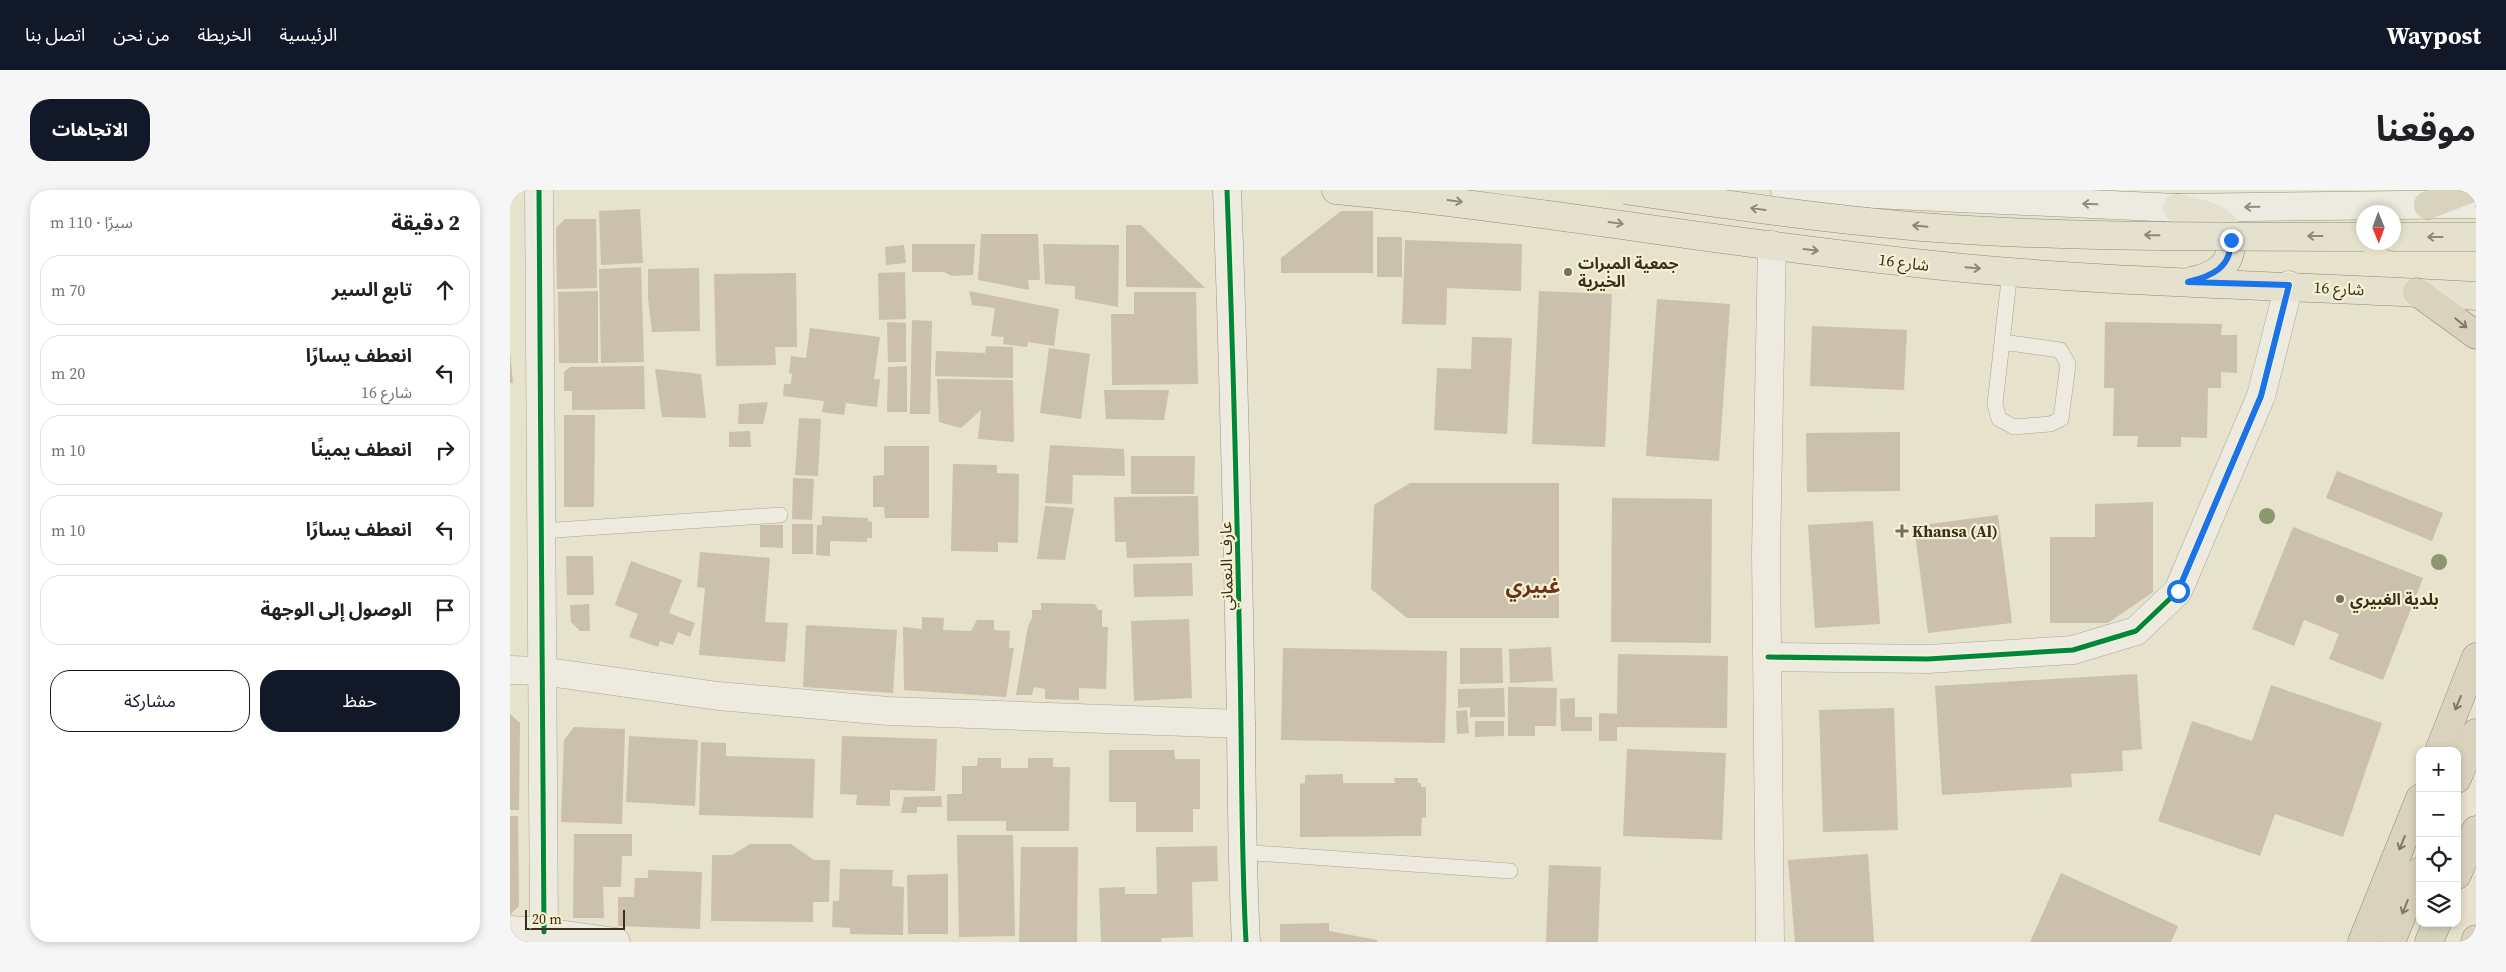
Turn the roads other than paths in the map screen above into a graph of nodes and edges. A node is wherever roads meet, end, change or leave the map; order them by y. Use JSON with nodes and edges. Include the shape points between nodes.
{"nodes":[{"id":1,"x":538,"y":190,"type":"edge"},
{"id":2,"x":1227,"y":190,"type":"edge"},
{"id":3,"x":1336,"y":190,"type":"edge"},
{"id":4,"x":1625,"y":190,"type":"edge"},
{"id":5,"x":1785,"y":190,"type":"edge"},
{"id":6,"x":2467,"y":190,"type":"edge"},
{"id":7,"x":1857,"y":192,"type":"edge"},
{"id":8,"x":2222,"y":199,"type":"edge"},
{"id":9,"x":2476,"y":204,"type":"edge"},
{"id":10,"x":2428,"y":205,"type":"junction"},
{"id":11,"x":2177,"y":208,"type":"junction"},
{"id":12,"x":2356,"y":237,"type":"edge"},
{"id":13,"x":2401,"y":237,"type":"edge"},
{"id":14,"x":2476,"y":237,"type":"edge"},
{"id":15,"x":1772,"y":245,"type":"junction"},
{"id":16,"x":2010,"y":271,"type":"junction"},
{"id":17,"x":2188,"y":282,"type":"junction"},
{"id":18,"x":2289,"y":285,"type":"junction"},
{"id":19,"x":2417,"y":292,"type":"junction"},
{"id":20,"x":2476,"y":296,"type":"edge"},
{"id":21,"x":2476,"y":335,"type":"edge"},
{"id":22,"x":2002,"y":342,"type":"junction"},
{"id":23,"x":780,"y":516,"type":"dead end"},
{"id":24,"x":541,"y":531,"type":"junction"},
{"id":25,"x":1768,"y":657,"type":"junction"},
{"id":26,"x":2476,"y":658,"type":"edge"},
{"id":27,"x":510,"y":670,"type":"edge"},
{"id":28,"x":542,"y":672,"type":"junction"},
{"id":29,"x":1241,"y":724,"type":"junction"},
{"id":30,"x":2476,"y":733,"type":"edge"},
{"id":31,"x":2441,"y":747,"type":"edge"},
{"id":32,"x":2461,"y":769,"type":"edge"},
{"id":33,"x":2416,"y":808,"type":"edge"},
{"id":34,"x":2476,"y":830,"type":"edge"},
{"id":35,"x":1241,"y":852,"type":"junction"},
{"id":36,"x":2461,"y":866,"type":"edge"},
{"id":37,"x":1510,"y":871,"type":"dead end"},
{"id":38,"x":2416,"y":881,"type":"edge"},
{"id":39,"x":2435,"y":927,"type":"edge"},
{"id":40,"x":510,"y":930,"type":"edge"},
{"id":41,"x":544,"y":932,"type":"junction"},
{"id":42,"x":616,"y":942,"type":"edge"},
{"id":43,"x":1246,"y":942,"type":"edge"},
{"id":44,"x":1770,"y":942,"type":"edge"},
{"id":45,"x":2362,"y":942,"type":"edge"},
{"id":46,"x":2391,"y":942,"type":"edge"},
{"id":47,"x":2429,"y":942,"type":"edge"}],
"edges":[{"from":1,"to":24,"type":"street"},
{"from":2,"to":29,"type":"street","name":"عارف النعماني"},
{"from":3,"to":15,"type":"main road","name":"شارع 16","one_way":true,"via":[[1444,200]]},
{"from":12,"to":4,"type":"main road","one_way":true,"bridge":true,"via":[[2037,233],[1937,228],[1812,217]]},
{"from":5,"to":7,"type":"street"},
{"from":6,"to":10,"type":"highway"},
{"from":11,"to":7,"type":"street","one_way":true},
{"from":10,"to":8,"type":"street","one_way":true},
{"from":8,"to":11,"type":"street"},
{"from":9,"to":10,"type":"street"},
{"from":11,"to":17,"type":"main road","via":[[2218,220],[2231,240],[2229,258],[2219,270]]},
{"from":14,"to":13,"type":"main road","one_way":true},
{"from":15,"to":16,"type":"main road","name":"شارع 16","one_way":true},
{"from":15,"to":25,"type":"street","via":[[1766,552]]},
{"from":16,"to":17,"type":"main road","name":"شارع 16"},
{"from":16,"to":22,"type":"lane"},
{"from":17,"to":18,"type":"main road","name":"شارع 16"},
{"from":18,"to":19,"type":"main road","name":"شارع 16"},
{"from":18,"to":25,"type":"street","via":[[2261,396],[2178,591],[2136,632],[2073,650],[1928,660]]},
{"from":19,"to":20,"type":"main road","name":"شارع 16"},
{"from":19,"to":21,"type":"highway","one_way":true},
{"from":22,"to":22,"type":"lane","via":[[1995,404],[2000,419],[2014,427],[2050,424],[2061,419],[2068,364],[2060,350]]},
{"from":23,"to":24,"type":"lane"},
{"from":24,"to":28,"type":"street"},
{"from":25,"to":44,"type":"street"},
{"from":26,"to":31,"type":"highway","one_way":true},
{"from":27,"to":28,"type":"street"},
{"from":28,"to":29,"type":"street","via":[[718,696],[888,711]]},
{"from":28,"to":41,"type":"street"},
{"from":29,"to":35,"type":"street","name":"عارف النعماني"},
{"from":30,"to":32,"type":"highway"},
{"from":33,"to":45,"type":"highway","one_way":true},
{"from":34,"to":36,"type":"highway"},
{"from":35,"to":37,"type":"lane"},
{"from":35,"to":43,"type":"street","name":"عارف النعماني"},
{"from":38,"to":46,"type":"highway","one_way":true},
{"from":39,"to":47,"type":"highway"},
{"from":40,"to":41,"type":"street"},
{"from":41,"to":42,"type":"street"}]}
